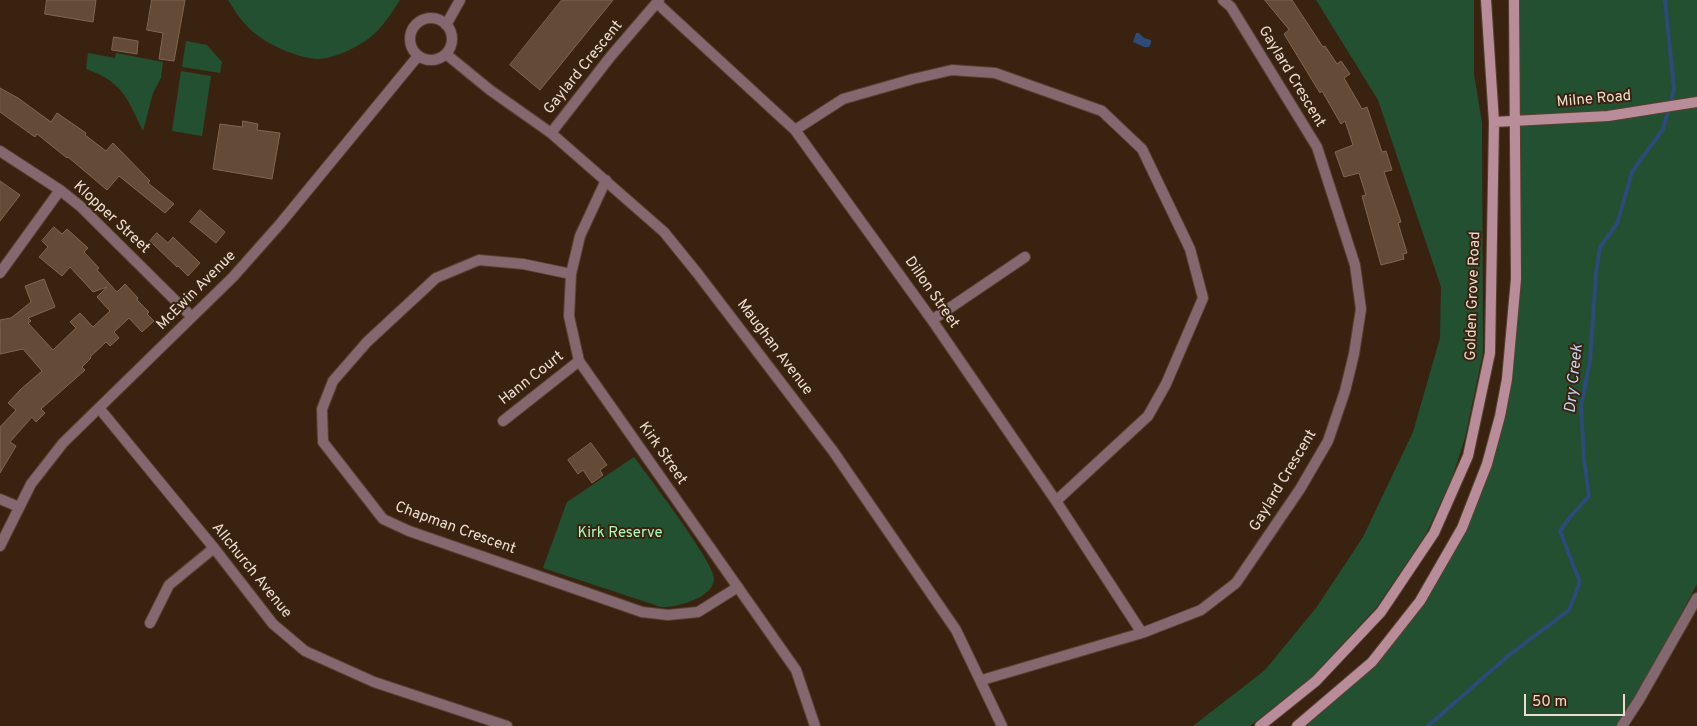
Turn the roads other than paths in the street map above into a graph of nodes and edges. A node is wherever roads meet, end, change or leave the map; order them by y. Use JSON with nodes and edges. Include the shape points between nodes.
{"nodes":[{"id":1,"x":460,"y":0,"type":"edge"},
{"id":2,"x":1223,"y":0,"type":"edge"},
{"id":3,"x":1486,"y":0,"type":"edge"},
{"id":4,"x":1514,"y":0,"type":"edge"},
{"id":5,"x":658,"y":1,"type":"edge"},
{"id":6,"x":446,"y":25,"type":"junction"},
{"id":7,"x":446,"y":54,"type":"junction"},
{"id":8,"x":418,"y":56,"type":"junction"},
{"id":9,"x":1697,"y":102,"type":"edge"},
{"id":10,"x":1514,"y":121,"type":"junction"},
{"id":11,"x":1494,"y":122,"type":"junction"},
{"id":12,"x":795,"y":130,"type":"junction"},
{"id":13,"x":552,"y":133,"type":"junction"},
{"id":14,"x":0,"y":151,"type":"edge"},
{"id":15,"x":606,"y":180,"type":"junction"},
{"id":16,"x":60,"y":190,"type":"junction"},
{"id":17,"x":1025,"y":257,"type":"dead end"},
{"id":18,"x":0,"y":274,"type":"edge"},
{"id":19,"x":570,"y":274,"type":"junction"},
{"id":20,"x":192,"y":317,"type":"junction"},
{"id":21,"x":932,"y":320,"type":"junction"},
{"id":22,"x":579,"y":361,"type":"junction"},
{"id":23,"x":99,"y":408,"type":"junction"},
{"id":24,"x":503,"y":421,"type":"dead end"},
{"id":25,"x":0,"y":498,"type":"edge"},
{"id":26,"x":1056,"y":501,"type":"junction"},
{"id":27,"x":19,"y":507,"type":"junction"},
{"id":28,"x":0,"y":546,"type":"edge"},
{"id":29,"x":214,"y":548,"type":"junction"},
{"id":30,"x":738,"y":588,"type":"junction"},
{"id":31,"x":1697,"y":598,"type":"edge"},
{"id":32,"x":150,"y":623,"type":"dead end"},
{"id":33,"x":1142,"y":633,"type":"junction"},
{"id":34,"x":982,"y":680,"type":"junction"},
{"id":35,"x":507,"y":726,"type":"edge"},
{"id":36,"x":815,"y":726,"type":"edge"},
{"id":37,"x":1002,"y":726,"type":"edge"},
{"id":38,"x":1260,"y":726,"type":"edge"},
{"id":39,"x":1297,"y":726,"type":"edge"},
{"id":40,"x":1622,"y":726,"type":"edge"}],
"edges":[{"from":1,"to":6,"type":"street"},
{"from":2,"to":33,"type":"street","name":"Gaylard Crescent","via":[[1231,7],[1317,147],[1355,265],[1361,309],[1345,391],[1328,441],[1271,533],[1236,583],[1208,605]]},
{"from":3,"to":11,"type":"main road","name":"Golden Grove Road"},
{"from":4,"to":10,"type":"main road"},
{"from":5,"to":12,"type":"street","name":"Dillon Street"},
{"from":5,"to":13,"type":"street","name":"Gaylard Crescent"},
{"from":6,"to":7,"type":"street","via":[[451,36]]},
{"from":6,"to":8,"type":"street","via":[[426,19],[415,26],[410,39]]},
{"from":7,"to":8,"type":"street","via":[[436,60]]},
{"from":7,"to":13,"type":"street","name":"Maughan Avenue","via":[[490,90]]},
{"from":8,"to":20,"type":"street","name":"McEwin Avenue","via":[[280,224]]},
{"from":9,"to":10,"type":"main road","name":"Milne Road","via":[[1608,116]]},
{"from":10,"to":11,"type":"main road","name":"Milne Road"},
{"from":10,"to":39,"type":"main road","via":[[1516,279],[1506,378],[1488,464],[1462,528],[1420,601],[1372,662]]},
{"from":11,"to":38,"type":"main road","name":"Golden Grove Road","via":[[1490,353],[1468,456],[1434,532],[1381,612],[1316,681]]},
{"from":12,"to":21,"type":"street","name":"Dillon Street"},
{"from":12,"to":26,"type":"street","via":[[843,99],[952,70],[995,73],[1102,111],[1142,149],[1190,249],[1203,298],[1166,384],[1148,416]]},
{"from":13,"to":15,"type":"street","name":"Maughan Avenue"},
{"from":14,"to":16,"type":"street","name":"Klopper Street"},
{"from":15,"to":19,"type":"street","name":"Kirk Street","via":[[580,236]]},
{"from":15,"to":34,"type":"street","name":"Maughan Avenue","via":[[664,232],[834,451],[956,630]]},
{"from":16,"to":18,"type":"street"},
{"from":16,"to":20,"type":"street","name":"Klopper Street"},
{"from":17,"to":21,"type":"street"},
{"from":19,"to":22,"type":"street","name":"Kirk Street","via":[[568,316]]},
{"from":19,"to":30,"type":"street","name":"Chapman Crescent","via":[[523,264],[479,260],[436,278],[367,342],[333,381],[322,409],[323,442],[383,519],[409,531],[642,612],[668,616],[698,612]]},
{"from":20,"to":23,"type":"street","name":"McEwin Avenue"},
{"from":21,"to":26,"type":"street","name":"Dillon Street"},
{"from":22,"to":24,"type":"street","name":"Hann Court"},
{"from":22,"to":30,"type":"street","name":"Kirk Street"},
{"from":23,"to":27,"type":"street","name":"McEwin Avenue","via":[[63,443]]},
{"from":23,"to":29,"type":"street","name":"Allchurch Avenue"},
{"from":25,"to":27,"type":"street"},
{"from":26,"to":33,"type":"street","name":"Dillon Street"},
{"from":27,"to":28,"type":"street","name":"McEwin Avenue"},
{"from":29,"to":32,"type":"street","via":[[169,585]]},
{"from":29,"to":35,"type":"street","name":"Allchurch Avenue","via":[[273,624],[305,651],[374,682]]},
{"from":30,"to":36,"type":"street","name":"Kirk Street","via":[[796,670]]},
{"from":31,"to":40,"type":"street"},
{"from":33,"to":34,"type":"street","name":"Gaylard Crescent"},
{"from":34,"to":37,"type":"street","name":"Maughan Avenue"}]}
